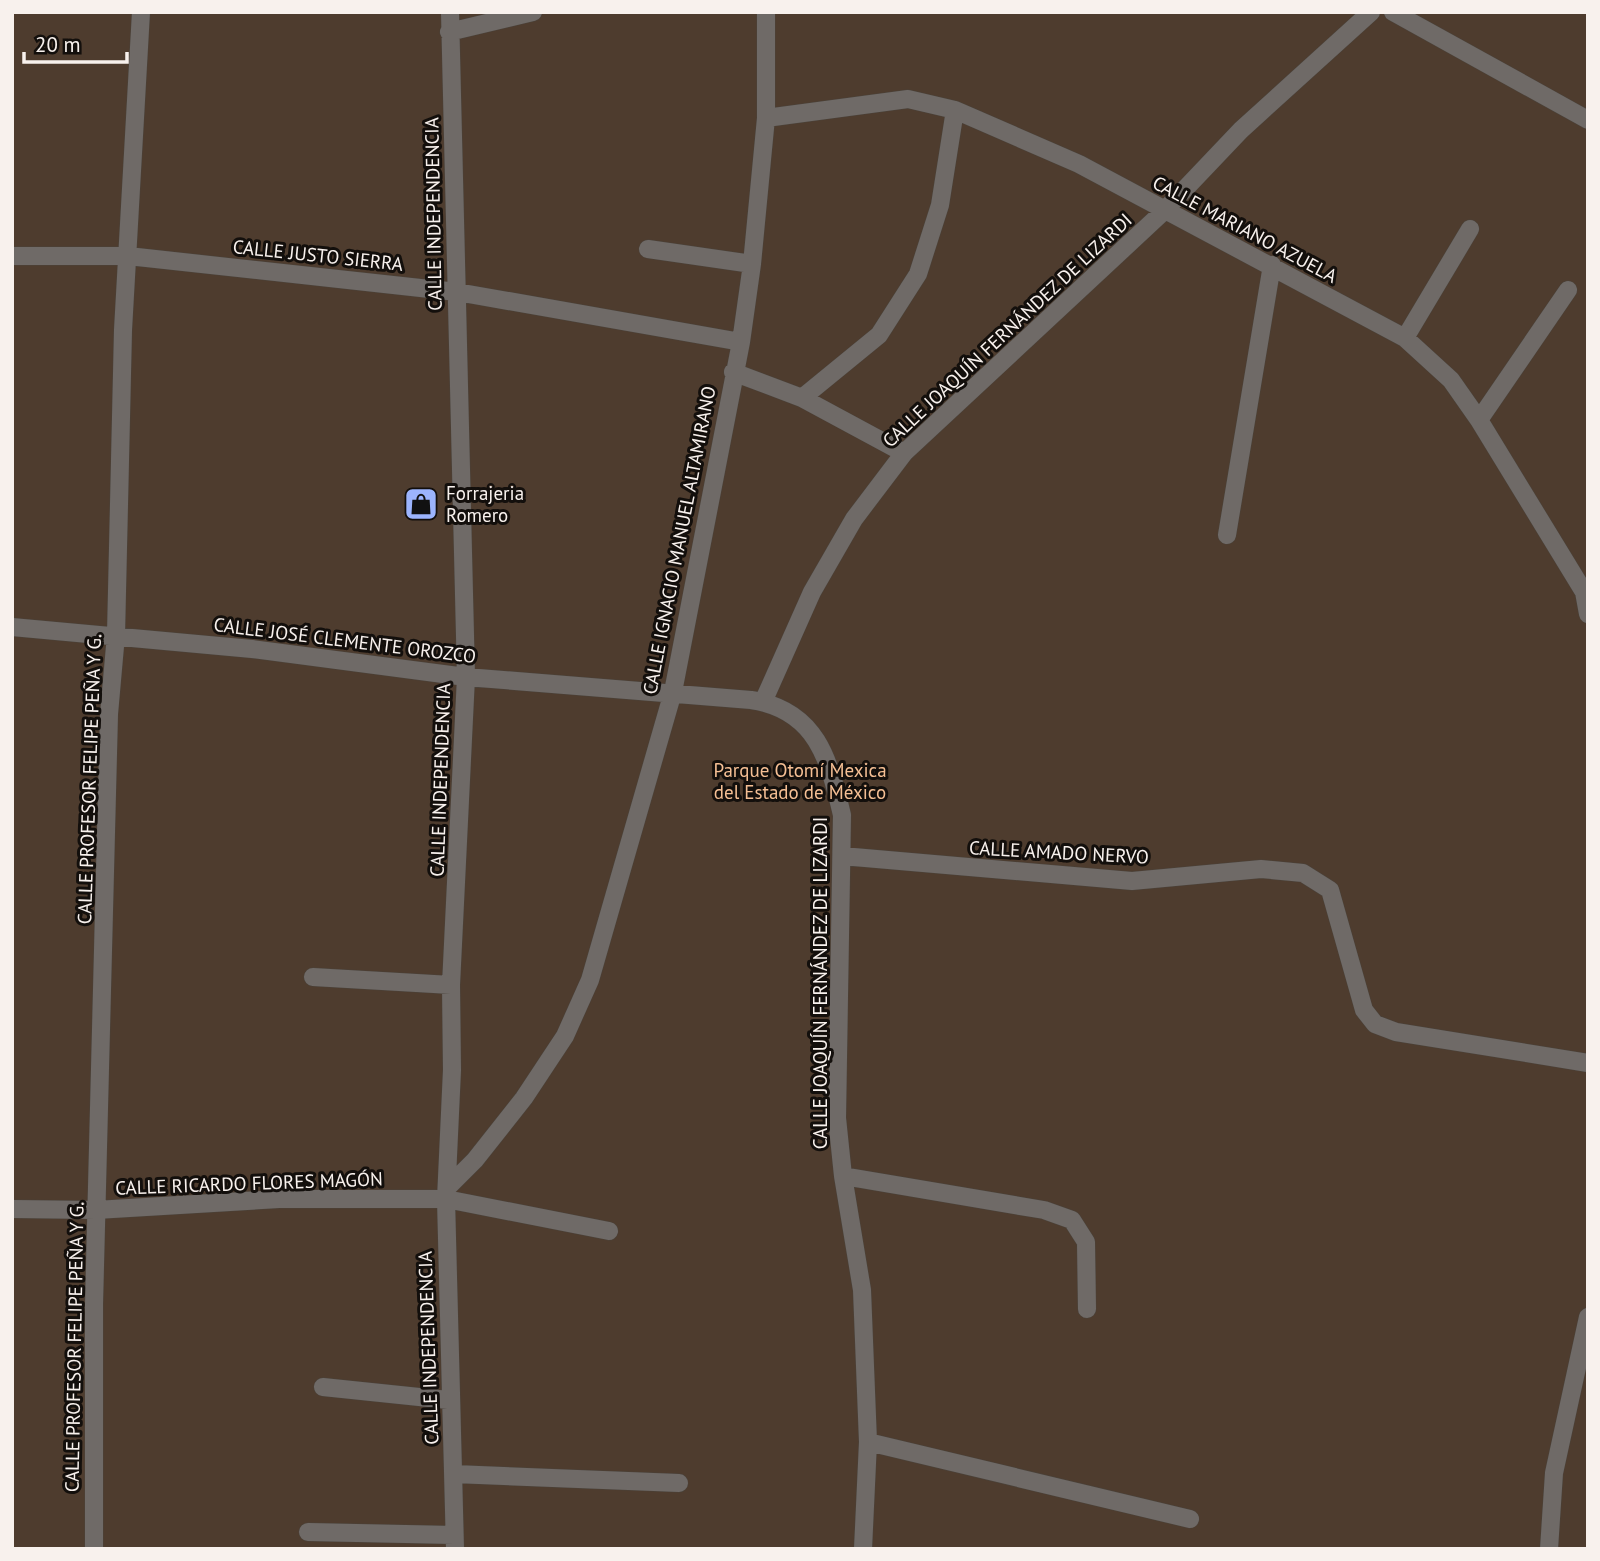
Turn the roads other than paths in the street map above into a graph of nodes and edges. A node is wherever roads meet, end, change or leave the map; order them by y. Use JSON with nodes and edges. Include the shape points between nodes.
{"nodes":[{"id":1,"x":141,"y":12,"type":"edge"},
{"id":2,"x":450,"y":12,"type":"edge"},
{"id":3,"x":533,"y":12,"type":"edge"},
{"id":4,"x":765,"y":12,"type":"edge"},
{"id":5,"x":1371,"y":12,"type":"edge"},
{"id":6,"x":1393,"y":12,"type":"edge"},
{"id":7,"x":449,"y":32,"type":"junction"},
{"id":8,"x":955,"y":110,"type":"junction"},
{"id":9,"x":766,"y":118,"type":"junction"},
{"id":10,"x":1588,"y":120,"type":"edge"},
{"id":11,"x":1164,"y":211,"type":"junction"},
{"id":12,"x":1470,"y":229,"type":"dead end"},
{"id":13,"x":648,"y":249,"type":"dead end"},
{"id":14,"x":12,"y":256,"type":"edge"},
{"id":15,"x":128,"y":256,"type":"junction"},
{"id":16,"x":752,"y":264,"type":"junction"},
{"id":17,"x":1272,"y":265,"type":"junction"},
{"id":18,"x":1568,"y":290,"type":"dead end"},
{"id":19,"x":457,"y":292,"type":"junction"},
{"id":20,"x":1405,"y":338,"type":"junction"},
{"id":21,"x":741,"y":342,"type":"junction"},
{"id":22,"x":733,"y":372,"type":"junction"},
{"id":23,"x":802,"y":398,"type":"junction"},
{"id":24,"x":1479,"y":420,"type":"junction"},
{"id":25,"x":904,"y":453,"type":"junction"},
{"id":26,"x":1227,"y":535,"type":"dead end"},
{"id":27,"x":1586,"y":591,"type":"edge"},
{"id":28,"x":1588,"y":614,"type":"edge"},
{"id":29,"x":12,"y":627,"type":"edge"},
{"id":30,"x":116,"y":635,"type":"junction"},
{"id":31,"x":466,"y":677,"type":"junction"},
{"id":32,"x":673,"y":692,"type":"junction"},
{"id":33,"x":763,"y":702,"type":"junction"},
{"id":34,"x":842,"y":856,"type":"junction"},
{"id":35,"x":313,"y":977,"type":"dead end"},
{"id":36,"x":451,"y":985,"type":"junction"},
{"id":37,"x":1588,"y":1063,"type":"edge"},
{"id":38,"x":843,"y":1176,"type":"junction"},
{"id":39,"x":446,"y":1193,"type":"junction"},
{"id":40,"x":12,"y":1209,"type":"edge"},
{"id":41,"x":96,"y":1210,"type":"junction"},
{"id":42,"x":609,"y":1231,"type":"dead end"},
{"id":43,"x":1087,"y":1308,"type":"dead end"},
{"id":44,"x":1588,"y":1317,"type":"edge"},
{"id":45,"x":323,"y":1387,"type":"dead end"},
{"id":46,"x":449,"y":1400,"type":"junction"},
{"id":47,"x":869,"y":1442,"type":"junction"},
{"id":48,"x":454,"y":1474,"type":"junction"},
{"id":49,"x":679,"y":1483,"type":"dead end"},
{"id":50,"x":1190,"y":1518,"type":"dead end"},
{"id":51,"x":309,"y":1532,"type":"dead end"},
{"id":52,"x":454,"y":1542,"type":"edge"},
{"id":53,"x":93,"y":1549,"type":"edge"},
{"id":54,"x":863,"y":1549,"type":"edge"},
{"id":55,"x":1549,"y":1549,"type":"edge"}],
"edges":[{"from":1,"to":15,"type":"street","name":"CALLE PROFESOR FELIPE PEÑA Y G."},
{"from":2,"to":7,"type":"street","name":"CALLE INDEPENDENCIA"},
{"from":3,"to":7,"type":"street"},
{"from":4,"to":9,"type":"street","name":"CALLE IGNACIO MANUEL ALTAMIRANO"},
{"from":5,"to":11,"type":"street","name":"CALLE JOAQUÍN FERNÁNDEZ DE LIZARDI","via":[[1241,130]]},
{"from":6,"to":10,"type":"street"},
{"from":7,"to":19,"type":"street","name":"CALLE INDEPENDENCIA"},
{"from":8,"to":9,"type":"street","name":"CALLE MARIANO AZUELA","via":[[908,99]]},
{"from":8,"to":11,"type":"street","name":"CALLE MARIANO AZUELA","via":[[1079,164]]},
{"from":8,"to":23,"type":"street","via":[[940,205],[918,275],[878,335]]},
{"from":9,"to":16,"type":"street","name":"CALLE IGNACIO MANUEL ALTAMIRANO"},
{"from":11,"to":17,"type":"street","name":"CALLE MARIANO AZUELA"},
{"from":11,"to":25,"type":"street","name":"CALLE JOAQUÍN FERNÁNDEZ DE LIZARDI"},
{"from":12,"to":20,"type":"street"},
{"from":13,"to":16,"type":"street"},
{"from":14,"to":15,"type":"street","name":"CALLE JUSTO SIERRA"},
{"from":15,"to":19,"type":"street","name":"CALLE JUSTO SIERRA"},
{"from":15,"to":30,"type":"street","name":"CALLE PROFESOR FELIPE PEÑA Y G."},
{"from":16,"to":21,"type":"street","name":"CALLE IGNACIO MANUEL ALTAMIRANO"},
{"from":17,"to":20,"type":"street","name":"CALLE MARIANO AZUELA"},
{"from":17,"to":26,"type":"street"},
{"from":18,"to":24,"type":"street"},
{"from":19,"to":21,"type":"street","name":"CALLE JUSTO SIERRA"},
{"from":19,"to":31,"type":"street","name":"CALLE INDEPENDENCIA"},
{"from":20,"to":24,"type":"street","name":"CALLE MARIANO AZUELA","via":[[1451,380]]},
{"from":21,"to":22,"type":"street","name":"CALLE IGNACIO MANUEL ALTAMIRANO"},
{"from":22,"to":23,"type":"street"},
{"from":22,"to":32,"type":"street","name":"CALLE IGNACIO MANUEL ALTAMIRANO"},
{"from":23,"to":25,"type":"street"},
{"from":24,"to":27,"type":"street","name":"CALLE MARIANO AZUELA"},
{"from":25,"to":33,"type":"street","name":"CALLE JOAQUÍN FERNÁNDEZ DE LIZARDI","via":[[855,519],[812,592]]},
{"from":27,"to":28,"type":"street"},
{"from":29,"to":30,"type":"street","name":"CALLE JOSÉ CLEMENTE OROZCO"},
{"from":30,"to":31,"type":"street","name":"CALLE JOSÉ CLEMENTE OROZCO"},
{"from":30,"to":41,"type":"street","name":"CALLE PROFESOR FELIPE PEÑA Y G.","via":[[109,714]]},
{"from":31,"to":32,"type":"street","name":"CALLE JOSÉ CLEMENTE OROZCO"},
{"from":31,"to":36,"type":"street","name":"CALLE INDEPENDENCIA"},
{"from":32,"to":33,"type":"street","name":"CALLE JOAQUÍN FERNÁNDEZ DE LIZARDI"},
{"from":32,"to":39,"type":"street","name":"CALLE IGNACIO MANUEL ALTAMIRANO","via":[[590,980],[565,1036],[524,1098]]},
{"from":33,"to":34,"type":"street","name":"CALLE JOAQUÍN FERNÁNDEZ DE LIZARDI","via":[[791,714],[817,737],[842,816]]},
{"from":34,"to":37,"type":"street","name":"CALLE AMADO NERVO","via":[[1132,881],[1261,869],[1303,873],[1330,890],[1364,1010],[1375,1024],[1396,1032]]},
{"from":34,"to":38,"type":"street","name":"CALLE JOAQUÍN FERNÁNDEZ DE LIZARDI","via":[[837,1118]]},
{"from":35,"to":36,"type":"street"},
{"from":36,"to":39,"type":"street","name":"CALLE INDEPENDENCIA"},
{"from":38,"to":43,"type":"street","via":[[1044,1210],[1072,1220],[1086,1242]]},
{"from":38,"to":47,"type":"street","name":"CALLE JOAQUÍN FERNÁNDEZ DE LIZARDI","via":[[862,1290]]},
{"from":39,"to":41,"type":"street","name":"CALLE RICARDO FLORES MAGÓN"},
{"from":39,"to":42,"type":"street","name":"CALLE RICARDO FLORES MAGÓN"},
{"from":39,"to":46,"type":"street","name":"CALLE INDEPENDENCIA"},
{"from":40,"to":41,"type":"street","name":"CALLE RICARDO FLORES MAGÓN"},
{"from":41,"to":53,"type":"street","name":"CALLE PROFESOR FELIPE PEÑA Y G."},
{"from":44,"to":55,"type":"street","via":[[1554,1473]]},
{"from":45,"to":46,"type":"street"},
{"from":46,"to":48,"type":"street","name":"CALLE INDEPENDENCIA"},
{"from":47,"to":50,"type":"street"},
{"from":47,"to":54,"type":"street","name":"CALLE JOAQUÍN FERNÁNDEZ DE LIZARDI"},
{"from":48,"to":49,"type":"street"},
{"from":48,"to":52,"type":"street","name":"CALLE INDEPENDENCIA"},
{"from":51,"to":52,"type":"street"}]}
